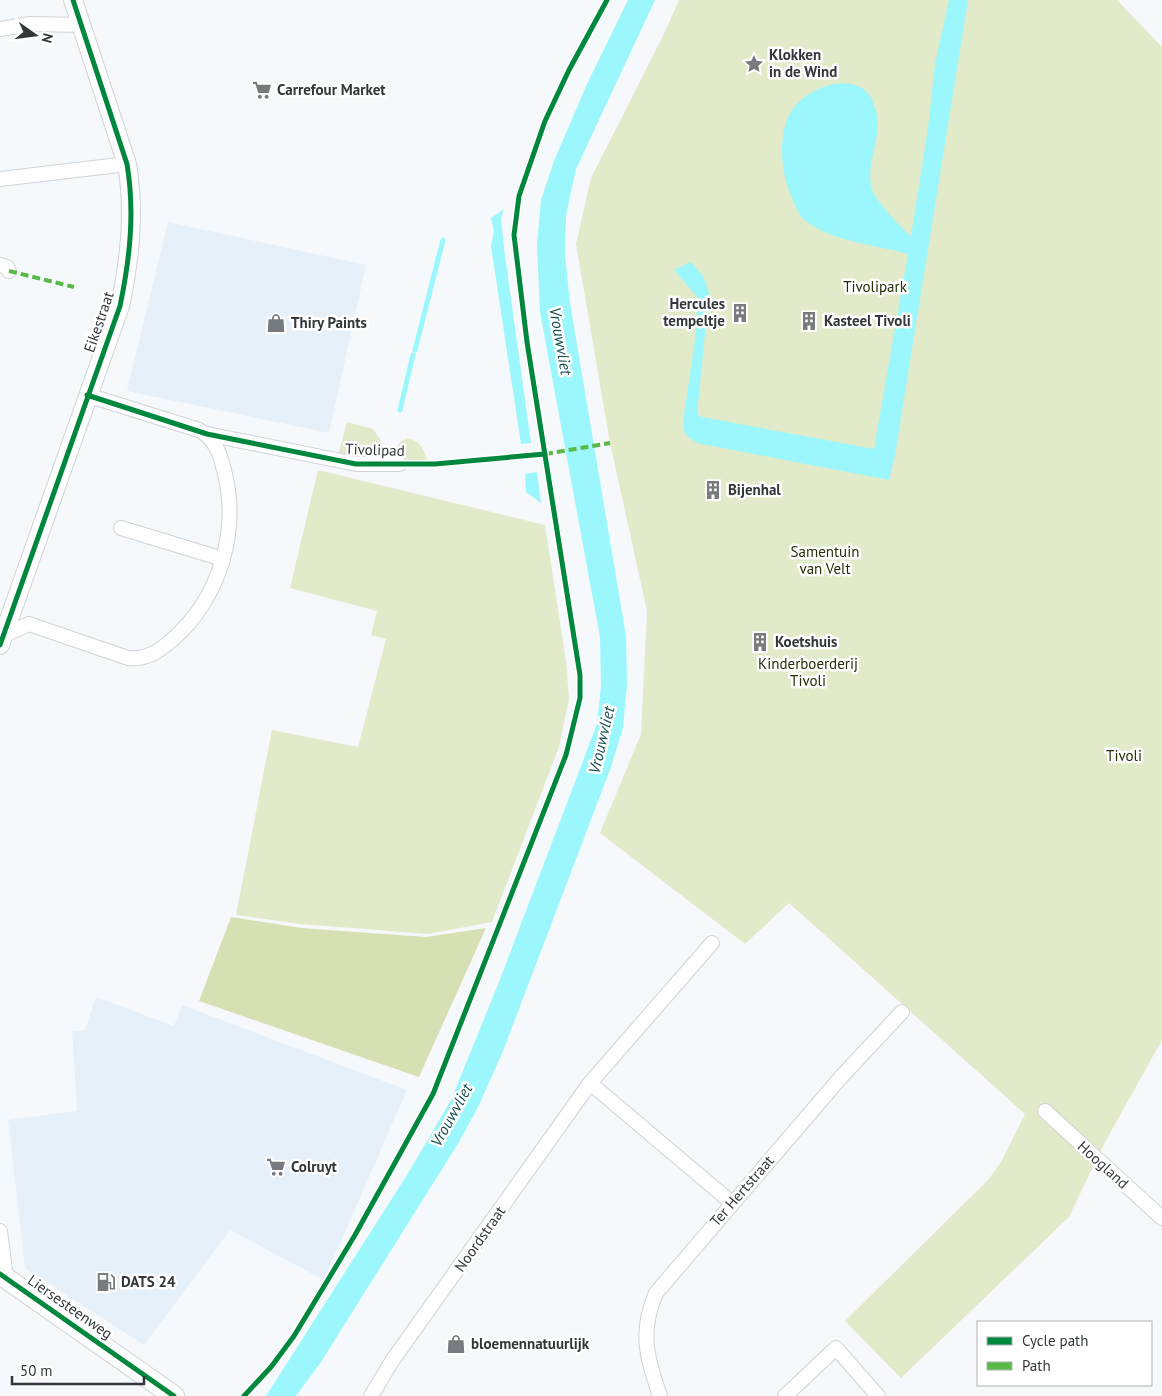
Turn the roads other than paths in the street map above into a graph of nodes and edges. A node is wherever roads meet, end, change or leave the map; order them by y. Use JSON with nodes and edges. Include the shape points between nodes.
{"nodes":[{"id":1,"x":73,"y":0,"type":"edge"},
{"id":2,"x":83,"y":25,"type":"junction"},
{"id":3,"x":0,"y":29,"type":"edge"},
{"id":4,"x":127,"y":164,"type":"junction"},
{"id":5,"x":0,"y":179,"type":"edge"},
{"id":6,"x":87,"y":394,"type":"junction"},
{"id":7,"x":207,"y":434,"type":"junction"},
{"id":8,"x":399,"y":464,"type":"dead end"},
{"id":9,"x":120,"y":528,"type":"dead end"},
{"id":10,"x":223,"y":560,"type":"junction"},
{"id":11,"x":1,"y":639,"type":"edge"},
{"id":12,"x":712,"y":943,"type":"dead end"},
{"id":13,"x":902,"y":1012,"type":"dead end"},
{"id":14,"x":590,"y":1083,"type":"junction"},
{"id":15,"x":1045,"y":1112,"type":"dead end"},
{"id":16,"x":732,"y":1203,"type":"junction"},
{"id":17,"x":1162,"y":1218,"type":"edge"},
{"id":18,"x":0,"y":1231,"type":"edge"},
{"id":19,"x":3,"y":1276,"type":"edge"},
{"id":20,"x":174,"y":1396,"type":"edge"},
{"id":21,"x":371,"y":1396,"type":"edge"},
{"id":22,"x":660,"y":1396,"type":"edge"},
{"id":23,"x":785,"y":1396,"type":"edge"},
{"id":24,"x":878,"y":1396,"type":"edge"}],
"edges":[{"from":1,"to":2,"type":"street","name":"Eikestraat"},
{"from":2,"to":3,"type":"street","via":[[30,24]]},
{"from":2,"to":4,"type":"street","name":"Eikestraat"},
{"from":4,"to":5,"type":"street"},
{"from":4,"to":6,"type":"street","name":"Eikestraat","via":[[131,188],[130,262],[120,306]]},
{"from":6,"to":7,"type":"street","name":"Tivolipad"},
{"from":6,"to":11,"type":"street","name":"Eikestraat"},
{"from":7,"to":8,"type":"street","name":"Tivolipad","via":[[356,464]]},
{"from":7,"to":10,"type":"street","via":[[217,447],[228,491],[229,530]]},
{"from":9,"to":10,"type":"street"},
{"from":10,"to":11,"type":"street","via":[[210,592],[196,614],[172,640],[145,658],[128,658],[29,624]]},
{"from":12,"to":14,"type":"street","name":"Noordstraat"},
{"from":13,"to":16,"type":"street","name":"Ter Hertstraat"},
{"from":14,"to":16,"type":"street"},
{"from":14,"to":21,"type":"street","name":"Noordstraat","via":[[392,1361]]},
{"from":15,"to":17,"type":"street","name":"Hoogland"},
{"from":16,"to":22,"type":"street","name":"Ter Hertstraat","via":[[656,1293],[649,1310],[646,1348]]},
{"from":18,"to":19,"type":"street"},
{"from":19,"to":20,"type":"main road","name":"Liersesteenweg"},
{"from":23,"to":24,"type":"street","via":[[836,1348]]}]}
